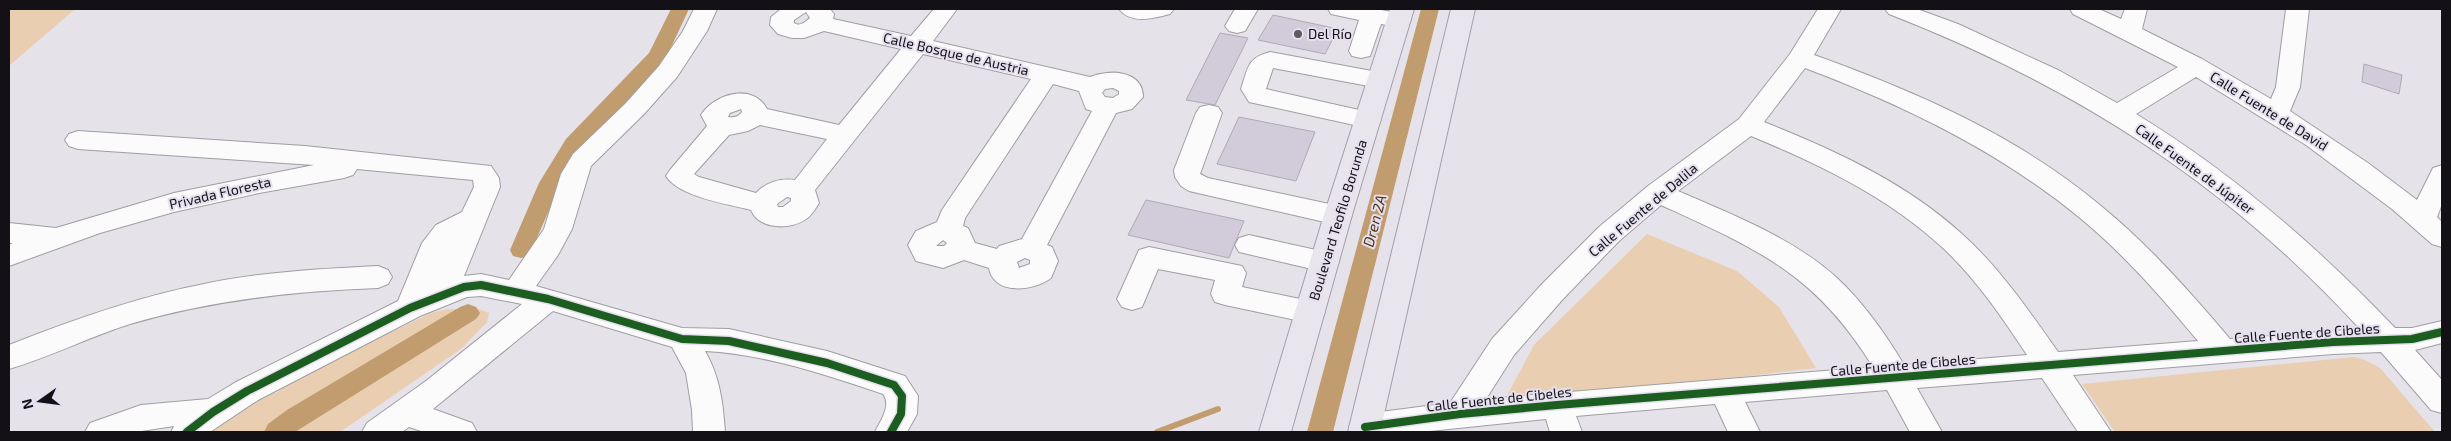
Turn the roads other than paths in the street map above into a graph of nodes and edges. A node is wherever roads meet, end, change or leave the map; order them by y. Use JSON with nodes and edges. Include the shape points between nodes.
{"nodes":[{"id":1,"x":705,"y":9,"type":"edge"},
{"id":2,"x":797,"y":9,"type":"edge"},
{"id":3,"x":946,"y":9,"type":"edge"},
{"id":4,"x":1131,"y":9,"type":"edge"},
{"id":5,"x":1162,"y":9,"type":"edge"},
{"id":6,"x":1339,"y":9,"type":"edge"},
{"id":7,"x":1462,"y":9,"type":"edge"},
{"id":8,"x":1829,"y":9,"type":"edge"},
{"id":9,"x":1897,"y":9,"type":"edge"},
{"id":10,"x":2080,"y":9,"type":"edge"},
{"id":11,"x":2298,"y":9,"type":"edge"},
{"id":12,"x":817,"y":16,"type":"edge"},
{"id":13,"x":2133,"y":20,"type":"edge"},
{"id":14,"x":1398,"y":23,"type":"edge"},
{"id":15,"x":917,"y":44,"type":"junction"},
{"id":16,"x":1800,"y":58,"type":"junction"},
{"id":17,"x":2193,"y":64,"type":"junction"},
{"id":18,"x":1046,"y":74,"type":"junction"},
{"id":19,"x":1379,"y":80,"type":"junction"},
{"id":20,"x":1209,"y":113,"type":"dead end"},
{"id":21,"x":2118,"y":113,"type":"junction"},
{"id":22,"x":2276,"y":113,"type":"junction"},
{"id":23,"x":1368,"y":120,"type":"junction"},
{"id":24,"x":1748,"y":125,"type":"junction"},
{"id":25,"x":845,"y":135,"type":"junction"},
{"id":26,"x":78,"y":140,"type":"dead end"},
{"id":27,"x":385,"y":163,"type":"junction"},
{"id":28,"x":2442,"y":174,"type":"edge"},
{"id":29,"x":1658,"y":194,"type":"junction"},
{"id":30,"x":1338,"y":215,"type":"junction"},
{"id":31,"x":473,"y":218,"type":"junction"},
{"id":32,"x":2422,"y":219,"type":"junction"},
{"id":33,"x":9,"y":233,"type":"edge"},
{"id":34,"x":57,"y":236,"type":"junction"},
{"id":35,"x":2442,"y":237,"type":"edge"},
{"id":36,"x":1249,"y":245,"type":"dead end"},
{"id":37,"x":9,"y":256,"type":"edge"},
{"id":38,"x":1325,"y":262,"type":"junction"},
{"id":39,"x":378,"y":277,"type":"dead end"},
{"id":40,"x":516,"y":292,"type":"junction"},
{"id":41,"x":442,"y":294,"type":"junction"},
{"id":42,"x":1132,"y":298,"type":"dead end"},
{"id":43,"x":548,"y":299,"type":"junction"},
{"id":44,"x":410,"y":308,"type":"junction"},
{"id":45,"x":1310,"y":312,"type":"junction"},
{"id":46,"x":2442,"y":332,"type":"edge"},
{"id":47,"x":682,"y":339,"type":"junction"},
{"id":48,"x":2388,"y":340,"type":"junction"},
{"id":49,"x":2223,"y":351,"type":"junction"},
{"id":50,"x":9,"y":357,"type":"edge"},
{"id":51,"x":2049,"y":366,"type":"junction"},
{"id":52,"x":1896,"y":378,"type":"junction"},
{"id":53,"x":1725,"y":392,"type":"junction"},
{"id":54,"x":2442,"y":401,"type":"edge"},
{"id":55,"x":213,"y":412,"type":"junction"},
{"id":56,"x":406,"y":413,"type":"junction"},
{"id":57,"x":1460,"y":414,"type":"junction"},
{"id":58,"x":1562,"y":418,"type":"edge"},
{"id":59,"x":1430,"y":426,"type":"edge"},
{"id":60,"x":1365,"y":430,"type":"edge"},
{"id":61,"x":101,"y":432,"type":"edge"},
{"id":62,"x":188,"y":432,"type":"edge"},
{"id":63,"x":378,"y":432,"type":"edge"},
{"id":64,"x":461,"y":432,"type":"edge"},
{"id":65,"x":709,"y":432,"type":"edge"},
{"id":66,"x":891,"y":432,"type":"edge"},
{"id":67,"x":1275,"y":432,"type":"edge"},
{"id":68,"x":1744,"y":432,"type":"edge"},
{"id":69,"x":1926,"y":432,"type":"edge"},
{"id":70,"x":2096,"y":432,"type":"edge"}],
"edges":[{"from":1,"to":40,"type":"street","via":[[676,64],[577,166],[553,240]]},
{"from":2,"to":12,"type":"street","via":[[784,17],[782,25],[785,28],[803,31]]},
{"from":3,"to":15,"type":"street"},
{"from":4,"to":5,"type":"street","via":[[1144,13]]},
{"from":6,"to":14,"type":"street","via":[[1366,35]]},
{"from":7,"to":60,"type":"main road"},
{"from":8,"to":16,"type":"street","name":"Calle Fuente de Dalila"},
{"from":9,"to":21,"type":"street","name":"Calle Fuente de Júpiter","via":[[2015,56]]},
{"from":10,"to":13,"type":"street","name":"Calle Fuente de David"},
{"from":11,"to":22,"type":"street","via":[[2288,87]]},
{"from":12,"to":15,"type":"street","name":"Calle Bosque de Austria"},
{"from":13,"to":17,"type":"street","name":"Calle Fuente de David"},
{"from":14,"to":19,"type":"main road","name":"Boulevard Teofilo Borunda"},
{"from":15,"to":18,"type":"street","name":"Calle Bosque de Austria"},
{"from":15,"to":25,"type":"street"},
{"from":16,"to":24,"type":"street","name":"Calle Fuente de Dalila"},
{"from":16,"to":49,"type":"street","via":[[1871,83],[1957,124],[2016,158],[2089,210],[2186,307]]},
{"from":17,"to":21,"type":"street","via":[[2185,76]]},
{"from":17,"to":22,"type":"street","name":"Calle Fuente de David"},
{"from":18,"to":18,"type":"street","name":"Calle Bosque de Austria","via":[[952,217],[953,240],[1003,261],[1004,271],[1013,278],[1033,276],[1042,268],[1044,259],[1031,249],[1099,97],[1083,83]]},
{"from":19,"to":23,"type":"main road","name":"Boulevard Teofilo Borunda"},
{"from":19,"to":23,"type":"street","via":[[1270,60],[1261,64],[1253,89],[1264,98]]},
{"from":20,"to":30,"type":"street","via":[[1187,170],[1186,176],[1190,181]]},
{"from":21,"to":48,"type":"street","name":"Calle Fuente de Júpiter","via":[[2213,178],[2283,235]]},
{"from":22,"to":32,"type":"street","name":"Calle Fuente de David","via":[[2382,186]]},
{"from":23,"to":30,"type":"main road","name":"Boulevard Teofilo Borunda"},
{"from":24,"to":29,"type":"street","name":"Calle Fuente de Dalila"},
{"from":24,"to":51,"type":"street","via":[[1844,167],[1888,193],[1936,228],[1982,272]]},
{"from":25,"to":25,"type":"street","via":[[800,191],[804,194],[805,203],[786,217],[772,216],[766,213],[763,204],[690,184],[679,176],[722,126],[740,125],[753,116]]},
{"from":26,"to":27,"type":"street","name":"Privada Floresta"},
{"from":27,"to":31,"type":"street","name":"Privada Floresta","via":[[482,172],[487,187]]},
{"from":27,"to":34,"type":"street","name":"Privada Floresta","via":[[184,200]]},
{"from":28,"to":32,"type":"street"},
{"from":29,"to":52,"type":"street","via":[[1762,241],[1807,269],[1842,301]]},
{"from":29,"to":57,"type":"street","name":"Calle Fuente de Dalila","via":[[1609,234],[1553,291],[1503,347]]},
{"from":30,"to":38,"type":"main road","name":"Boulevard Teofilo Borunda"},
{"from":31,"to":41,"type":"street","name":"Privada Floresta","via":[[470,234]]},
{"from":31,"to":44,"type":"street","via":[[446,232],[432,250]]},
{"from":32,"to":35,"type":"street","name":"Calle Fuente de David"},
{"from":33,"to":34,"type":"street","name":"Privada Floresta"},
{"from":34,"to":37,"type":"street","name":"Privada Floresta"},
{"from":36,"to":38,"type":"street"},
{"from":38,"to":45,"type":"main road","name":"Boulevard Teofilo Borunda"},
{"from":39,"to":50,"type":"street","via":[[254,287],[194,297],[150,307]]},
{"from":40,"to":41,"type":"street","via":[[481,285]]},
{"from":40,"to":43,"type":"street"},
{"from":41,"to":44,"type":"street"},
{"from":42,"to":45,"type":"street","via":[[1150,257],[1232,273],[1225,294]]},
{"from":43,"to":47,"type":"street"},
{"from":43,"to":56,"type":"street"},
{"from":44,"to":55,"type":"street","via":[[247,391]]},
{"from":45,"to":67,"type":"main road","name":"Boulevard Teofilo Borunda"},
{"from":46,"to":48,"type":"street","name":"Calle Fuente de Cibeles","via":[[2412,339]]},
{"from":47,"to":65,"type":"street","via":[[701,372]]},
{"from":47,"to":66,"type":"street","via":[[728,341],[827,363],[894,385],[902,396],[902,404],[901,414]]},
{"from":48,"to":49,"type":"street","name":"Calle Fuente de Cibeles"},
{"from":48,"to":54,"type":"street","name":"Calle Fuente de Júpiter"},
{"from":49,"to":51,"type":"street","name":"Calle Fuente de Cibeles"},
{"from":51,"to":52,"type":"street","name":"Calle Fuente de Cibeles"},
{"from":51,"to":70,"type":"street"},
{"from":52,"to":53,"type":"street","name":"Calle Fuente de Cibeles"},
{"from":52,"to":69,"type":"street"},
{"from":53,"to":58,"type":"street","name":"Calle Fuente de Cibeles"},
{"from":53,"to":68,"type":"street"},
{"from":55,"to":61,"type":"street","via":[[181,413],[125,422]]},
{"from":55,"to":62,"type":"street"},
{"from":56,"to":63,"type":"street"},
{"from":56,"to":64,"type":"street"},
{"from":57,"to":58,"type":"street","name":"Calle Fuente de Cibeles"},
{"from":57,"to":59,"type":"street","name":"Calle Fuente de Cibeles"},
{"from":59,"to":60,"type":"street","name":"Calle Fuente de Cibeles"}]}
